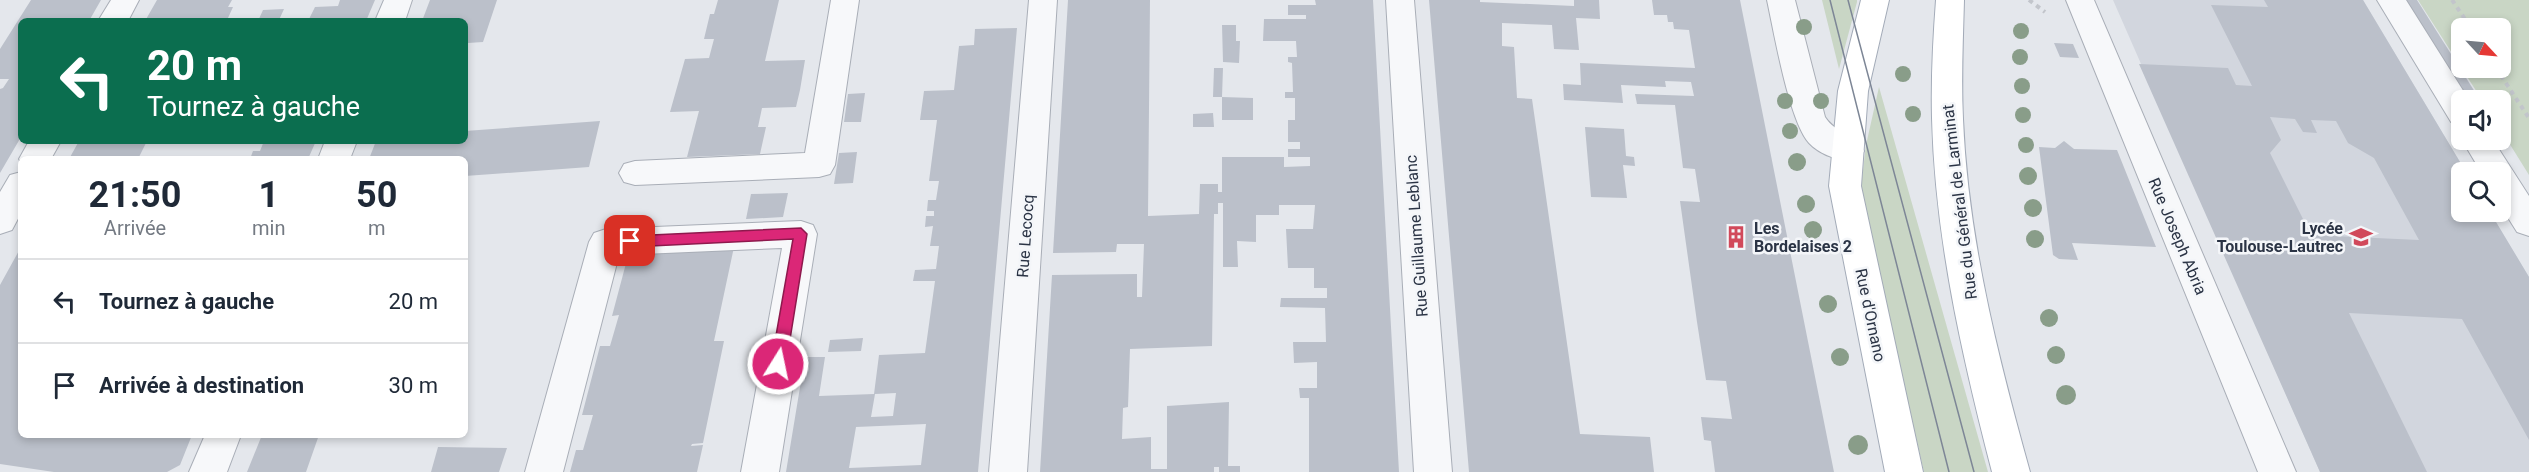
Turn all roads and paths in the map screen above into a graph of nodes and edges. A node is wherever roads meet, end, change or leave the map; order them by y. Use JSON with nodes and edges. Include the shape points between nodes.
{"nodes":[{"id":1,"x":125,"y":0,"type":"edge"},
{"id":2,"x":398,"y":0,"type":"edge"},
{"id":3,"x":845,"y":0,"type":"edge"},
{"id":4,"x":1042,"y":0,"type":"edge"},
{"id":5,"x":1400,"y":0,"type":"edge"},
{"id":6,"x":1780,"y":0,"type":"edge"},
{"id":7,"x":1875,"y":0,"type":"edge"},
{"id":8,"x":1950,"y":0,"type":"edge"},
{"id":9,"x":2080,"y":0,"type":"edge"},
{"id":10,"x":2391,"y":0,"type":"edge"},
{"id":11,"x":2452,"y":0,"type":"edge"},
{"id":12,"x":115,"y":18,"type":"edge"},
{"id":13,"x":391,"y":18,"type":"edge"},
{"id":14,"x":2464,"y":18,"type":"edge"},
{"id":15,"x":2503,"y":78,"type":"edge"},
{"id":16,"x":2451,"y":96,"type":"edge"},
{"id":17,"x":2529,"y":118,"type":"edge"},
{"id":18,"x":1848,"y":151,"type":"junction"},
{"id":19,"x":635,"y":173,"type":"dead end"},
{"id":20,"x":18,"y":189,"type":"edge"},
{"id":21,"x":2511,"y":194,"type":"edge"},
{"id":22,"x":0,"y":221,"type":"edge"},
{"id":23,"x":2529,"y":223,"type":"edge"},
{"id":24,"x":221,"y":438,"type":"edge"},
{"id":25,"x":208,"y":472,"type":"edge"},
{"id":26,"x":544,"y":472,"type":"edge"},
{"id":27,"x":760,"y":472,"type":"edge"},
{"id":28,"x":1008,"y":472,"type":"edge"},
{"id":29,"x":1432,"y":472,"type":"edge"},
{"id":30,"x":1904,"y":472,"type":"edge"},
{"id":31,"x":2011,"y":472,"type":"edge"},
{"id":32,"x":2277,"y":472,"type":"edge"}],
"edges":[{"from":1,"to":12,"type":"street"},
{"from":2,"to":13,"type":"street"},
{"from":3,"to":19,"type":"street","via":[[819,165]]},
{"from":4,"to":28,"type":"street","name":"Rue Lecocq"},
{"from":5,"to":29,"type":"street","name":"Rue Guillaume Leblanc"},
{"from":6,"to":18,"type":"street","via":[[1810,117],[1820,135]]},
{"from":7,"to":18,"type":"main road","via":[[1853,91]]},
{"from":8,"to":31,"type":"main road","name":"Rue du Général de Larminat","via":[[1946,84],[1949,145],[1964,276]]},
{"from":9,"to":32,"type":"street","name":"Rue Joseph Abria"},
{"from":10,"to":16,"type":"street"},
{"from":11,"to":14,"type":"path"},
{"from":15,"to":17,"type":"path"},
{"from":18,"to":30,"type":"main road","name":"Rue d'Ornano","via":[[1845,186]]},
{"from":20,"to":22,"type":"street"},
{"from":21,"to":23,"type":"street"},
{"from":24,"to":25,"type":"street"},
{"from":26,"to":27,"type":"street","via":[[606,242],[801,234]]}]}
